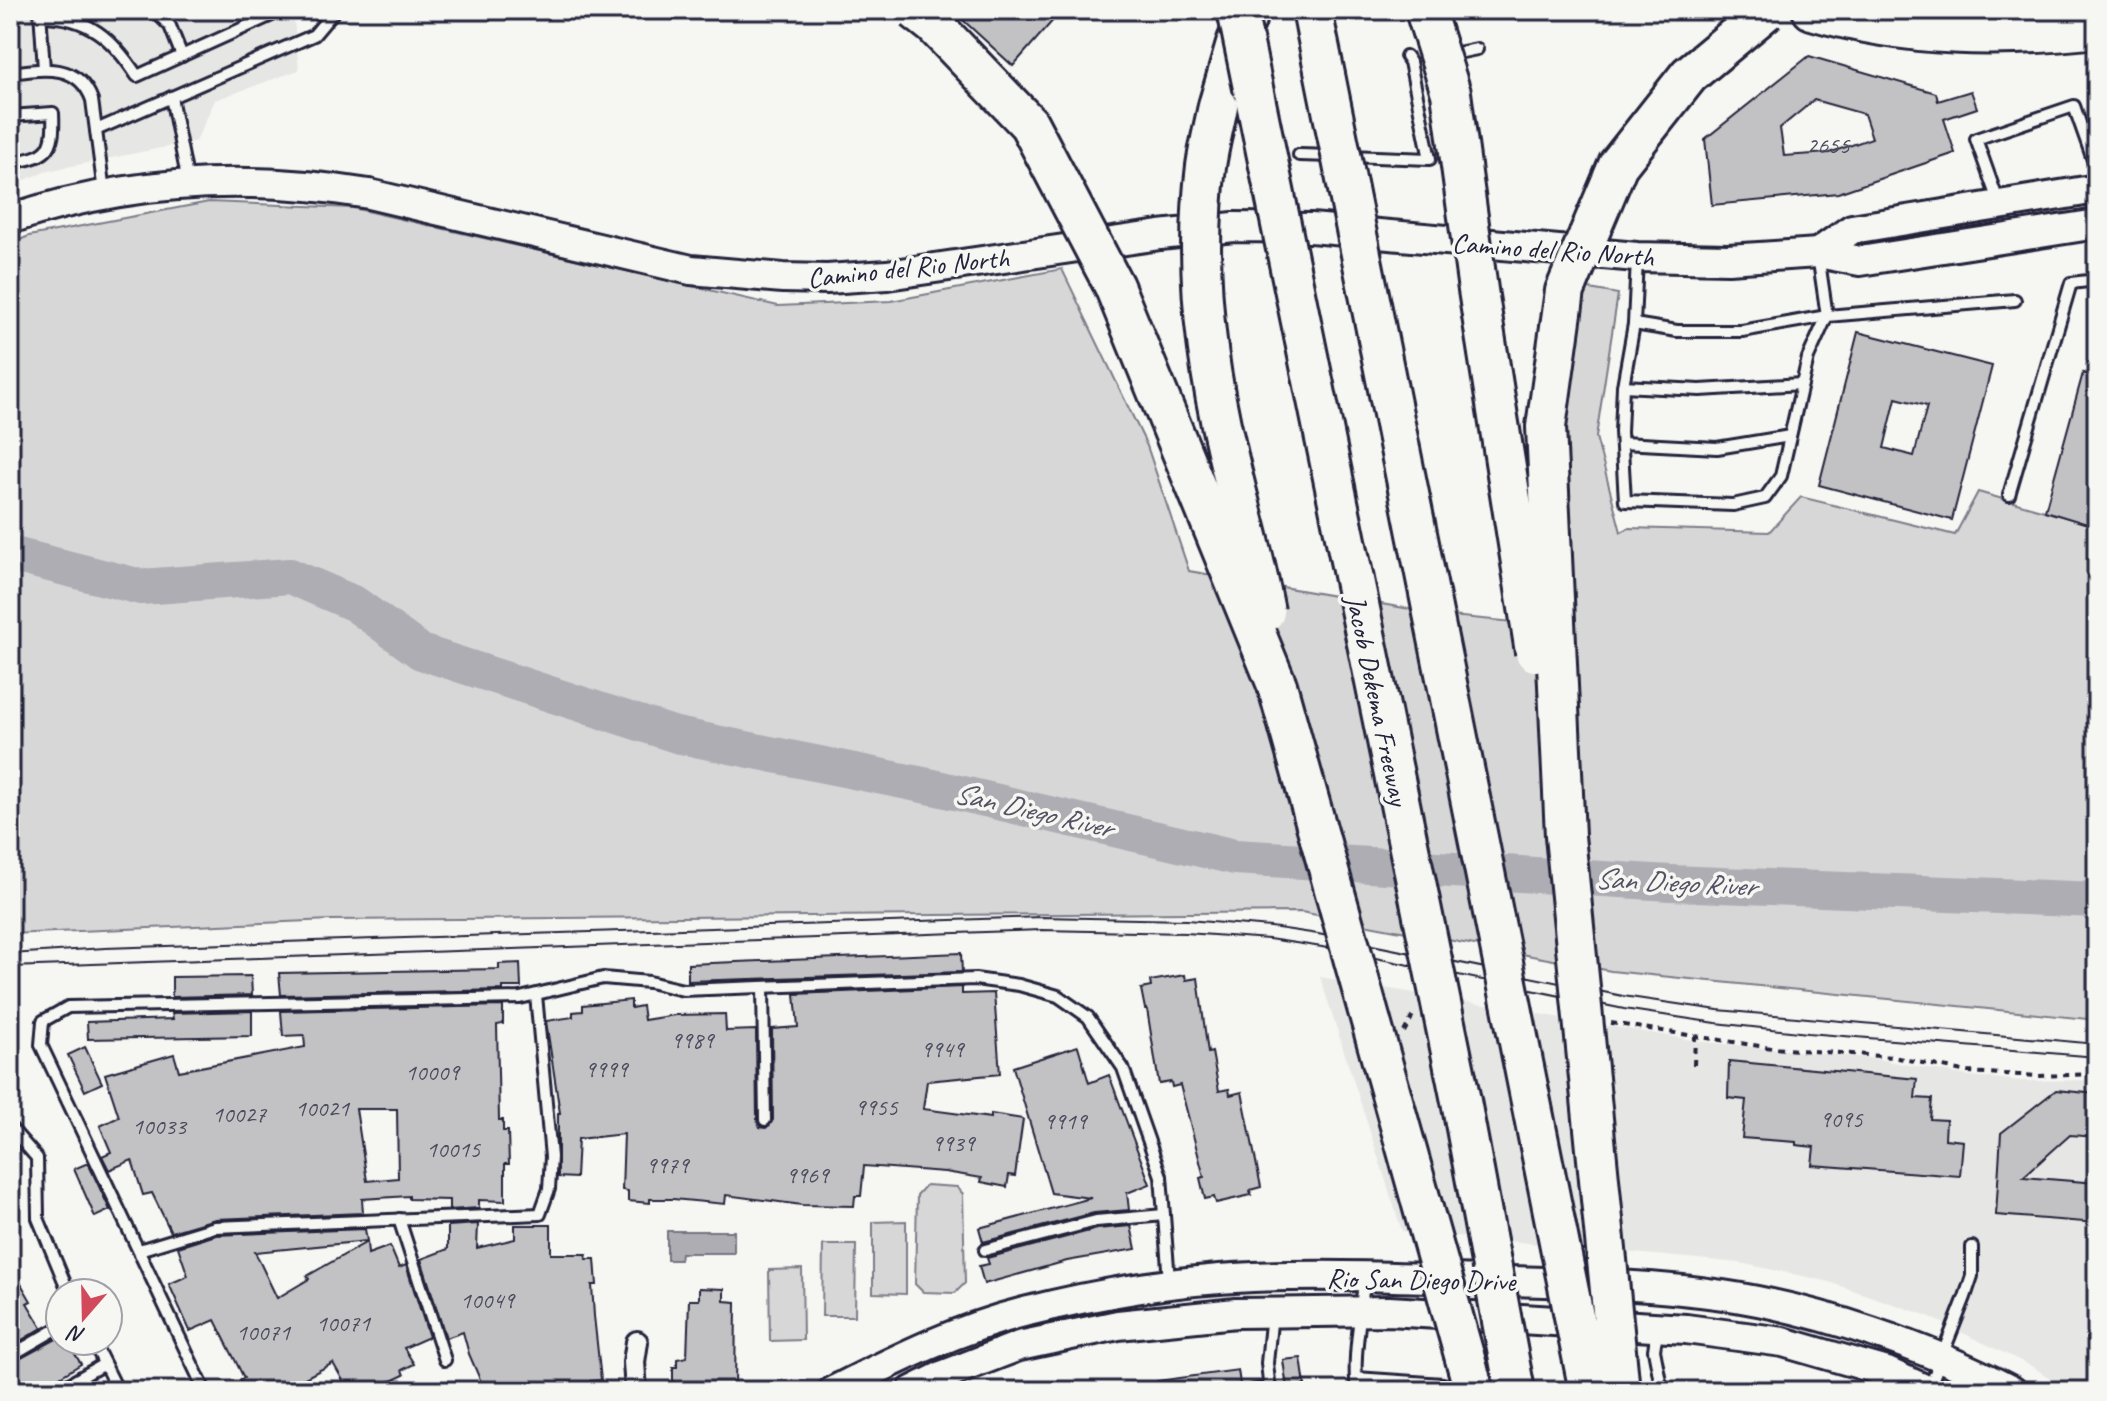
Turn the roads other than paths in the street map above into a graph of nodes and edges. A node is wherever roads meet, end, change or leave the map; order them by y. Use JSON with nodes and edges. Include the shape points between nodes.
{"nodes":[{"id":1,"x":154,"y":10,"type":"edge"},
{"id":2,"x":270,"y":10,"type":"edge"},
{"id":3,"x":335,"y":10,"type":"edge"},
{"id":4,"x":915,"y":10,"type":"edge"},
{"id":5,"x":1237,"y":10,"type":"edge"},
{"id":6,"x":1250,"y":10,"type":"edge"},
{"id":7,"x":1312,"y":10,"type":"edge"},
{"id":8,"x":1425,"y":10,"type":"edge"},
{"id":9,"x":1767,"y":10,"type":"edge"},
{"id":10,"x":1812,"y":10,"type":"edge"},
{"id":11,"x":40,"y":13,"type":"edge"},
{"id":12,"x":2097,"y":28,"type":"edge"},
{"id":13,"x":1477,"y":49,"type":"dead end"},
{"id":14,"x":182,"y":56,"type":"junction"},
{"id":15,"x":44,"y":69,"type":"junction"},
{"id":16,"x":10,"y":73,"type":"edge"},
{"id":17,"x":171,"y":97,"type":"junction"},
{"id":18,"x":10,"y":116,"type":"edge"},
{"id":19,"x":96,"y":130,"type":"junction"},
{"id":20,"x":1299,"y":155,"type":"dead end"},
{"id":21,"x":10,"y":163,"type":"edge"},
{"id":22,"x":2097,"y":171,"type":"edge"},
{"id":23,"x":188,"y":184,"type":"junction"},
{"id":24,"x":2097,"y":189,"type":"edge"},
{"id":25,"x":104,"y":194,"type":"junction"},
{"id":26,"x":2000,"y":205,"type":"junction"},
{"id":27,"x":10,"y":219,"type":"edge"},
{"id":28,"x":2097,"y":224,"type":"edge"},
{"id":29,"x":1818,"y":253,"type":"junction"},
{"id":30,"x":1637,"y":257,"type":"junction"},
{"id":31,"x":2097,"y":280,"type":"edge"},
{"id":32,"x":2015,"y":300,"type":"dead end"},
{"id":33,"x":1827,"y":316,"type":"junction"},
{"id":34,"x":1634,"y":324,"type":"junction"},
{"id":35,"x":1802,"y":384,"type":"junction"},
{"id":36,"x":1623,"y":386,"type":"junction"},
{"id":37,"x":1790,"y":436,"type":"junction"},
{"id":38,"x":1622,"y":443,"type":"junction"},
{"id":39,"x":2009,"y":495,"type":"dead end"},
{"id":40,"x":1277,"y":685,"type":"junction"},
{"id":41,"x":1565,"y":836,"type":"junction"},
{"id":42,"x":763,"y":987,"type":"junction"},
{"id":43,"x":536,"y":995,"type":"junction"},
{"id":44,"x":765,"y":1120,"type":"dead end"},
{"id":45,"x":10,"y":1127,"type":"edge"},
{"id":46,"x":1164,"y":1215,"type":"junction"},
{"id":47,"x":399,"y":1219,"type":"junction"},
{"id":48,"x":1972,"y":1247,"type":"dead end"},
{"id":49,"x":139,"y":1250,"type":"junction"},
{"id":50,"x":985,"y":1250,"type":"dead end"},
{"id":51,"x":62,"y":1277,"type":"edge"},
{"id":52,"x":1364,"y":1277,"type":"junction"},
{"id":53,"x":1169,"y":1285,"type":"junction"},
{"id":54,"x":1363,"y":1311,"type":"junction"},
{"id":55,"x":1272,"y":1312,"type":"junction"},
{"id":56,"x":1658,"y":1327,"type":"junction"},
{"id":57,"x":44,"y":1336,"type":"edge"},
{"id":58,"x":637,"y":1342,"type":"dead end"},
{"id":59,"x":10,"y":1356,"type":"edge"},
{"id":60,"x":101,"y":1357,"type":"edge"},
{"id":61,"x":1940,"y":1357,"type":"junction"},
{"id":62,"x":445,"y":1360,"type":"dead end"},
{"id":63,"x":104,"y":1364,"type":"junction"},
{"id":64,"x":1356,"y":1378,"type":"junction"},
{"id":65,"x":1458,"y":1388,"type":"edge"},
{"id":66,"x":1270,"y":1390,"type":"edge"},
{"id":67,"x":57,"y":1391,"type":"edge"},
{"id":68,"x":118,"y":1391,"type":"edge"},
{"id":69,"x":205,"y":1391,"type":"edge"},
{"id":70,"x":636,"y":1391,"type":"edge"},
{"id":71,"x":833,"y":1391,"type":"edge"},
{"id":72,"x":912,"y":1391,"type":"edge"},
{"id":73,"x":1250,"y":1391,"type":"edge"},
{"id":74,"x":1357,"y":1391,"type":"edge"},
{"id":75,"x":1515,"y":1391,"type":"edge"},
{"id":76,"x":1589,"y":1391,"type":"edge"},
{"id":77,"x":1620,"y":1391,"type":"edge"},
{"id":78,"x":1662,"y":1391,"type":"edge"},
{"id":79,"x":1928,"y":1391,"type":"edge"},
{"id":80,"x":2012,"y":1391,"type":"edge"}],
"edges":[{"from":1,"to":14,"type":"lane","via":[[170,26]]},
{"from":2,"to":14,"type":"lane","via":[[272,15]]},
{"from":3,"to":17,"type":"lane","via":[[314,35]]},
{"from":4,"to":40,"type":"highway","bridge":true,"via":[[1029,124],[1114,286]]},
{"from":5,"to":75,"type":"highway","name":"Jacob Dekema Freeway","bridge":true,"via":[[1461,1101]]},
{"from":6,"to":40,"type":"highway","bridge":true,"via":[[1222,93],[1206,166],[1203,295],[1213,381],[1257,566]]},
{"from":7,"to":76,"type":"highway","bridge":true},
{"from":8,"to":41,"type":"highway","bridge":true,"via":[[1451,93]]},
{"from":9,"to":41,"type":"highway","bridge":true,"via":[[1689,75],[1618,165],[1565,291],[1546,427]]},
{"from":10,"to":12,"type":"highway","via":[[1941,34]]},
{"from":11,"to":14,"type":"lane","via":[[95,30],[119,48],[137,76]]},
{"from":11,"to":15,"type":"lane"},
{"from":13,"to":20,"type":"lane","via":[[1408,59],[1430,159]]},
{"from":15,"to":16,"type":"lane"},
{"from":15,"to":19,"type":"lane","via":[[87,86]]},
{"from":17,"to":19,"type":"lane"},
{"from":17,"to":23,"type":"lane"},
{"from":18,"to":21,"type":"lane","via":[[53,113],[54,137],[41,155]]},
{"from":19,"to":25,"type":"lane"},
{"from":22,"to":26,"type":"lane","via":[[2074,106],[1976,139]]},
{"from":23,"to":25,"type":"main road","name":"Camino del Rio North"},
{"from":23,"to":30,"type":"main road","name":"Camino del Rio North","via":[[324,186],[651,262],[738,276],[887,275],[1234,227],[1311,228]]},
{"from":24,"to":26,"type":"main road"},
{"from":25,"to":27,"type":"main road","name":"Camino del Rio North"},
{"from":26,"to":29,"type":"main road","via":[[1852,229]]},
{"from":28,"to":29,"type":"main road","name":"Camino del Rio North","via":[[1860,261]]},
{"from":29,"to":30,"type":"main road","name":"Camino del Rio North","via":[[1728,259]]},
{"from":29,"to":33,"type":"lane"},
{"from":30,"to":34,"type":"lane"},
{"from":31,"to":39,"type":"lane","via":[[2071,283]]},
{"from":32,"to":33,"type":"lane"},
{"from":33,"to":34,"type":"lane","via":[[1742,331],[1677,331]]},
{"from":33,"to":35,"type":"lane"},
{"from":34,"to":36,"type":"lane"},
{"from":35,"to":36,"type":"lane","via":[[1700,390]]},
{"from":35,"to":37,"type":"lane"},
{"from":36,"to":38,"type":"lane"},
{"from":37,"to":38,"type":"lane","via":[[1717,448]]},
{"from":37,"to":38,"type":"lane","via":[[1781,476],[1765,498],[1733,505],[1625,501]]},
{"from":40,"to":65,"type":"highway","bridge":true},
{"from":41,"to":77,"type":"highway","bridge":true},
{"from":42,"to":43,"type":"lane","via":[[683,990],[603,978]]},
{"from":42,"to":44,"type":"lane"},
{"from":42,"to":46,"type":"lane","via":[[975,979],[1058,996],[1088,1017],[1123,1068],[1161,1176]]},
{"from":43,"to":47,"type":"lane","via":[[551,1157],[549,1189],[540,1214]]},
{"from":43,"to":49,"type":"lane","via":[[68,1007],[43,1021],[41,1045]]},
{"from":45,"to":51,"type":"lane","via":[[37,1158],[38,1218]]},
{"from":46,"to":50,"type":"lane","via":[[1096,1221]]},
{"from":46,"to":53,"type":"lane"},
{"from":47,"to":49,"type":"lane","via":[[215,1227]]},
{"from":47,"to":62,"type":"lane"},
{"from":48,"to":61,"type":"lane","via":[[1972,1276]]},
{"from":49,"to":69,"type":"lane"},
{"from":52,"to":53,"type":"main road","name":"Rio San Diego Drive","via":[[1252,1277]]},
{"from":52,"to":54,"type":"lane"},
{"from":52,"to":61,"type":"main road","name":"Rio San Diego Drive","via":[[1646,1287],[1724,1295],[1787,1308]]},
{"from":53,"to":71,"type":"main road","name":"Rio San Diego Drive","via":[[1022,1312],[924,1345]]},
{"from":54,"to":55,"type":"main road","name":"Rio San Diego Drive"},
{"from":54,"to":56,"type":"main road","name":"Rio San Diego Drive"},
{"from":54,"to":64,"type":"lane"},
{"from":55,"to":66,"type":"lane"},
{"from":55,"to":72,"type":"main road","name":"Rio San Diego Drive","via":[[1118,1325],[1019,1346]]},
{"from":56,"to":78,"type":"lane","via":[[1654,1350]]},
{"from":56,"to":79,"type":"main road","name":"Rio San Diego Drive","via":[[1783,1342],[1887,1372]]},
{"from":57,"to":59,"type":"lane"},
{"from":58,"to":70,"type":"street"},
{"from":60,"to":63,"type":"lane"},
{"from":61,"to":79,"type":"lane"},
{"from":61,"to":80,"type":"main road","name":"Rio San Diego Drive"},
{"from":63,"to":67,"type":"lane"},
{"from":63,"to":68,"type":"lane"},
{"from":64,"to":65,"type":"lane"},
{"from":64,"to":74,"type":"lane"},
{"from":66,"to":73,"type":"lane"}]}
